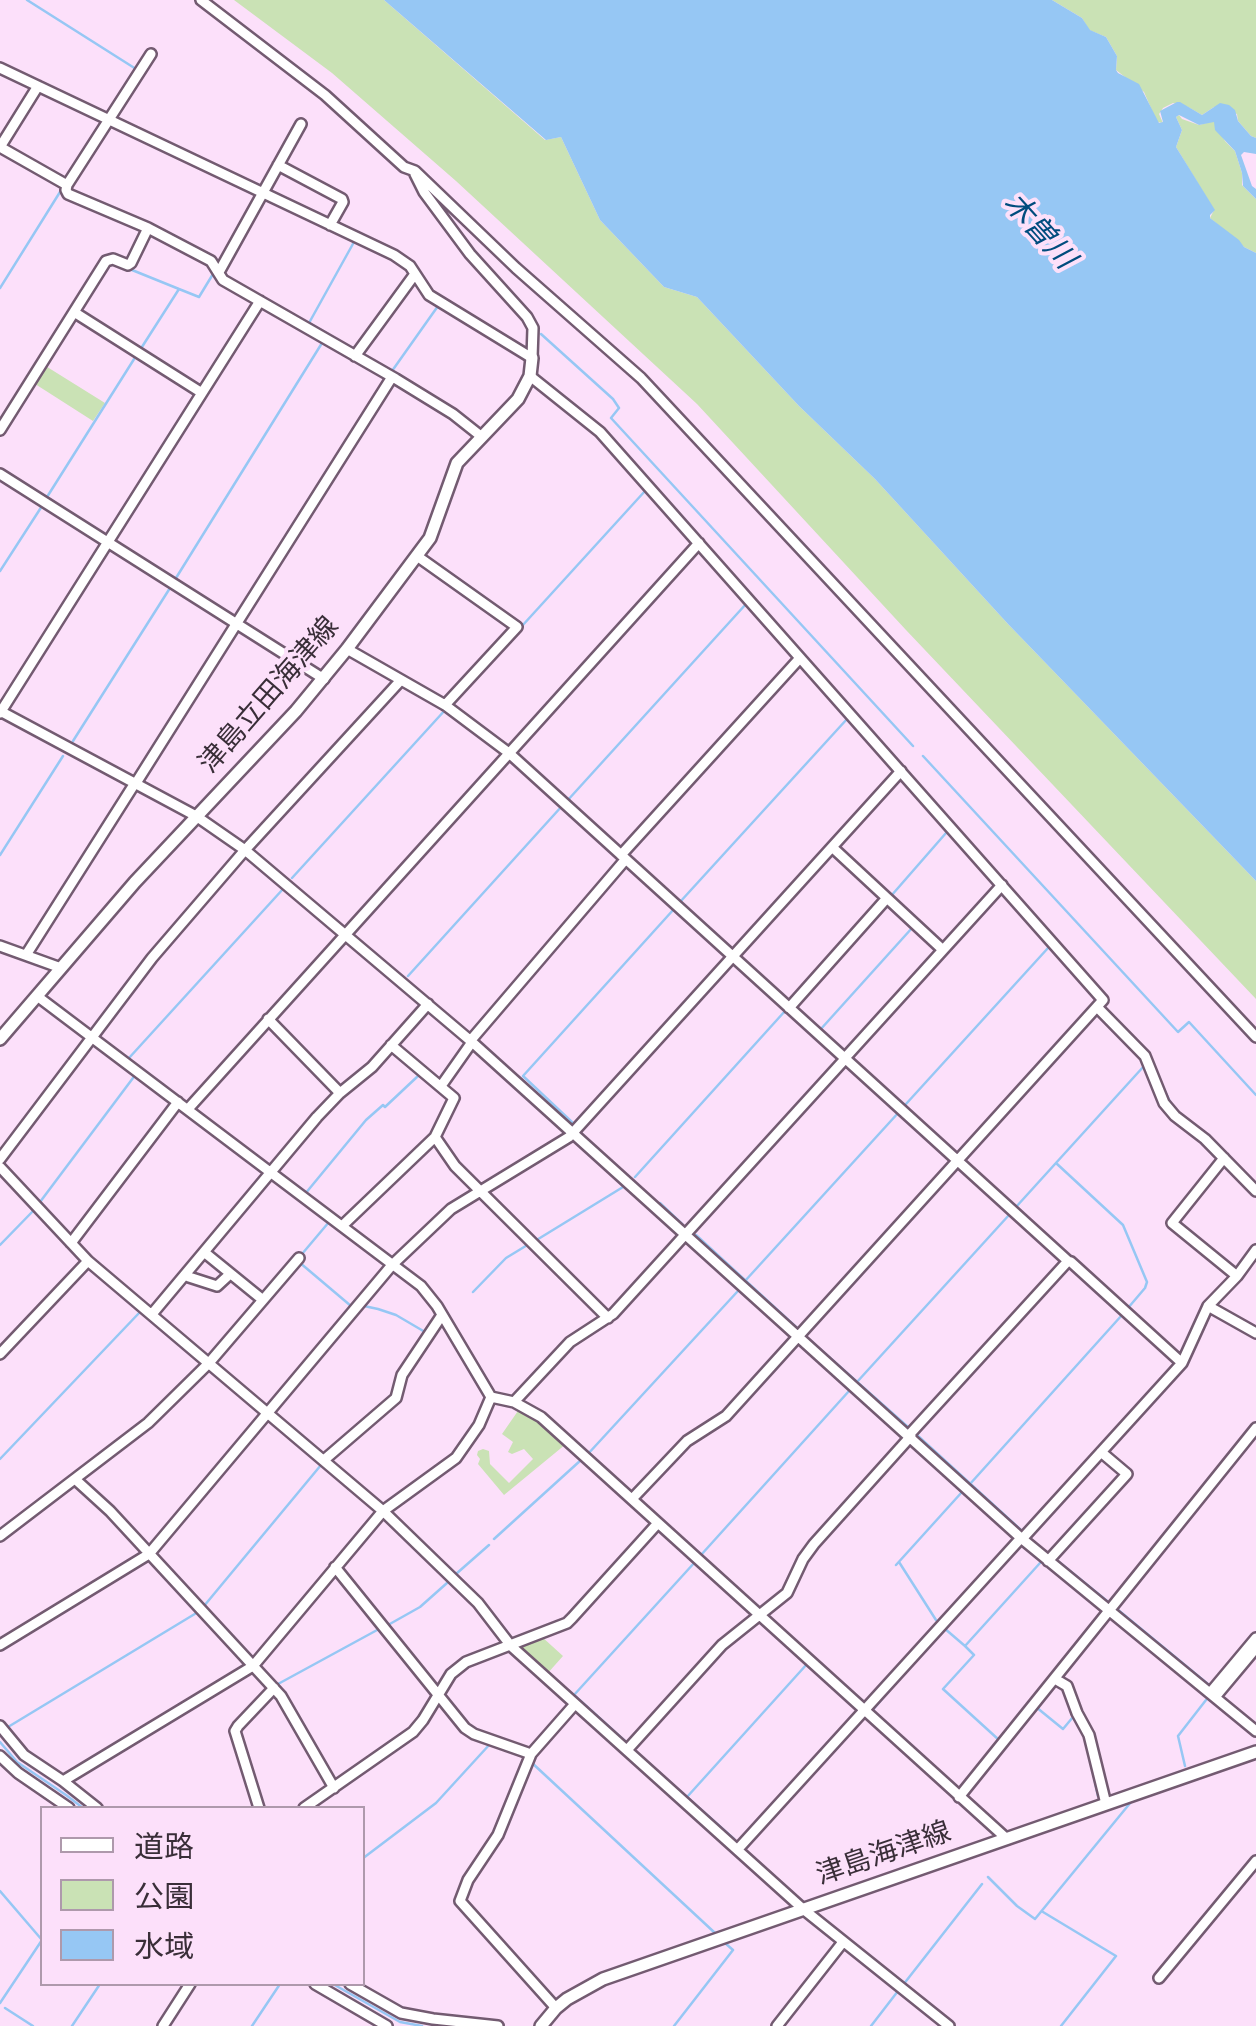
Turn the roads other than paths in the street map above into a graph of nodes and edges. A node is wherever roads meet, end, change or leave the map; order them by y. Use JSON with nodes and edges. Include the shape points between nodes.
{"nodes":[{"id":1,"x":201,"y":0,"type":"edge"},
{"id":2,"x":150,"y":54,"type":"dead end"},
{"id":3,"x":0,"y":68,"type":"edge"},
{"id":4,"x":38,"y":86,"type":"junction"},
{"id":5,"x":110,"y":118,"type":"junction"},
{"id":6,"x":301,"y":124,"type":"dead end"},
{"id":7,"x":0,"y":147,"type":"edge"},
{"id":8,"x":278,"y":166,"type":"junction"},
{"id":9,"x":414,"y":171,"type":"junction"},
{"id":10,"x":67,"y":185,"type":"junction"},
{"id":11,"x":263,"y":192,"type":"junction"},
{"id":12,"x":330,"y":224,"type":"junction"},
{"id":13,"x":148,"y":228,"type":"junction"},
{"id":14,"x":219,"y":272,"type":"junction"},
{"id":15,"x":415,"y":274,"type":"junction"},
{"id":16,"x":260,"y":301,"type":"junction"},
{"id":17,"x":74,"y":312,"type":"junction"},
{"id":18,"x":356,"y":356,"type":"junction"},
{"id":19,"x":532,"y":358,"type":"junction"},
{"id":20,"x":530,"y":376,"type":"junction"},
{"id":21,"x":392,"y":377,"type":"junction"},
{"id":22,"x":202,"y":393,"type":"junction"},
{"id":23,"x":0,"y":430,"type":"edge"},
{"id":24,"x":482,"y":437,"type":"junction"},
{"id":25,"x":0,"y":474,"type":"edge"},
{"id":26,"x":108,"y":542,"type":"junction"},
{"id":27,"x":699,"y":543,"type":"junction"},
{"id":28,"x":416,"y":556,"type":"junction"},
{"id":29,"x":237,"y":623,"type":"junction"},
{"id":30,"x":348,"y":649,"type":"junction"},
{"id":31,"x":800,"y":658,"type":"junction"},
{"id":32,"x":324,"y":679,"type":"junction"},
{"id":33,"x":401,"y":680,"type":"junction"},
{"id":34,"x":445,"y":705,"type":"junction"},
{"id":35,"x":0,"y":712,"type":"edge"},
{"id":36,"x":509,"y":753,"type":"junction"},
{"id":37,"x":901,"y":772,"type":"junction"},
{"id":38,"x":136,"y":783,"type":"junction"},
{"id":39,"x":196,"y":816,"type":"junction"},
{"id":40,"x":832,"y":847,"type":"junction"},
{"id":41,"x":245,"y":850,"type":"junction"},
{"id":42,"x":623,"y":857,"type":"junction"},
{"id":43,"x":1002,"y":886,"type":"junction"},
{"id":44,"x":887,"y":898,"type":"junction"},
{"id":45,"x":345,"y":933,"type":"junction"},
{"id":46,"x":0,"y":946,"type":"edge"},
{"id":47,"x":943,"y":950,"type":"junction"},
{"id":48,"x":26,"y":956,"type":"junction"},
{"id":49,"x":733,"y":956,"type":"junction"},
{"id":50,"x":61,"y":968,"type":"junction"},
{"id":51,"x":37,"y":996,"type":"junction"},
{"id":52,"x":428,"y":1004,"type":"junction"},
{"id":53,"x":1097,"y":1007,"type":"junction"},
{"id":54,"x":789,"y":1008,"type":"junction"},
{"id":55,"x":268,"y":1020,"type":"junction"},
{"id":56,"x":93,"y":1037,"type":"junction"},
{"id":57,"x":1256,"y":1037,"type":"edge"},
{"id":58,"x":0,"y":1039,"type":"edge"},
{"id":59,"x":471,"y":1041,"type":"junction"},
{"id":60,"x":392,"y":1044,"type":"junction"},
{"id":61,"x":845,"y":1059,"type":"junction"},
{"id":62,"x":441,"y":1086,"type":"junction"},
{"id":63,"x":340,"y":1093,"type":"junction"},
{"id":64,"x":178,"y":1102,"type":"junction"},
{"id":65,"x":188,"y":1109,"type":"junction"},
{"id":66,"x":573,"y":1133,"type":"junction"},
{"id":67,"x":435,"y":1137,"type":"junction"},
{"id":68,"x":1224,"y":1158,"type":"junction"},
{"id":69,"x":957,"y":1160,"type":"junction"},
{"id":70,"x":0,"y":1163,"type":"edge"},
{"id":71,"x":270,"y":1172,"type":"junction"},
{"id":72,"x":481,"y":1192,"type":"junction"},
{"id":73,"x":1256,"y":1192,"type":"edge"},
{"id":74,"x":342,"y":1226,"type":"junction"},
{"id":75,"x":686,"y":1236,"type":"junction"},
{"id":76,"x":71,"y":1243,"type":"junction"},
{"id":77,"x":1256,"y":1250,"type":"edge"},
{"id":78,"x":204,"y":1252,"type":"junction"},
{"id":79,"x":299,"y":1258,"type":"dead end"},
{"id":80,"x":88,"y":1261,"type":"junction"},
{"id":81,"x":1068,"y":1261,"type":"junction"},
{"id":82,"x":392,"y":1265,"type":"junction"},
{"id":83,"x":186,"y":1274,"type":"junction"},
{"id":84,"x":230,"y":1274,"type":"junction"},
{"id":85,"x":1237,"y":1276,"type":"junction"},
{"id":86,"x":262,"y":1300,"type":"junction"},
{"id":87,"x":1208,"y":1306,"type":"junction"},
{"id":88,"x":152,"y":1314,"type":"junction"},
{"id":89,"x":442,"y":1315,"type":"junction"},
{"id":90,"x":608,"y":1318,"type":"junction"},
{"id":91,"x":1256,"y":1333,"type":"edge"},
{"id":92,"x":798,"y":1336,"type":"junction"},
{"id":93,"x":0,"y":1354,"type":"edge"},
{"id":94,"x":209,"y":1363,"type":"junction"},
{"id":95,"x":1182,"y":1363,"type":"junction"},
{"id":96,"x":491,"y":1398,"type":"junction"},
{"id":97,"x":514,"y":1402,"type":"junction"},
{"id":98,"x":268,"y":1412,"type":"junction"},
{"id":99,"x":1256,"y":1428,"type":"edge"},
{"id":100,"x":910,"y":1436,"type":"junction"},
{"id":101,"x":1101,"y":1452,"type":"junction"},
{"id":102,"x":324,"y":1460,"type":"junction"},
{"id":103,"x":76,"y":1480,"type":"junction"},
{"id":104,"x":632,"y":1500,"type":"junction"},
{"id":105,"x":383,"y":1511,"type":"junction"},
{"id":106,"x":658,"y":1523,"type":"junction"},
{"id":107,"x":0,"y":1536,"type":"edge"},
{"id":108,"x":1021,"y":1539,"type":"junction"},
{"id":109,"x":150,"y":1554,"type":"junction"},
{"id":110,"x":1048,"y":1561,"type":"junction"},
{"id":111,"x":335,"y":1567,"type":"junction"},
{"id":112,"x":1109,"y":1610,"type":"junction"},
{"id":113,"x":760,"y":1616,"type":"junction"},
{"id":114,"x":1256,"y":1638,"type":"edge"},
{"id":115,"x":0,"y":1645,"type":"edge"},
{"id":116,"x":511,"y":1646,"type":"junction"},
{"id":117,"x":1256,"y":1648,"type":"edge"},
{"id":118,"x":253,"y":1666,"type":"junction"},
{"id":119,"x":1055,"y":1678,"type":"junction"},
{"id":120,"x":274,"y":1688,"type":"junction"},
{"id":121,"x":1213,"y":1695,"type":"junction"},
{"id":122,"x":438,"y":1696,"type":"junction"},
{"id":123,"x":575,"y":1704,"type":"junction"},
{"id":124,"x":864,"y":1710,"type":"junction"},
{"id":125,"x":0,"y":1726,"type":"edge"},
{"id":126,"x":1256,"y":1731,"type":"edge"},
{"id":127,"x":627,"y":1750,"type":"junction"},
{"id":128,"x":1256,"y":1752,"type":"edge"},
{"id":129,"x":531,"y":1754,"type":"junction"},
{"id":130,"x":0,"y":1758,"type":"edge"},
{"id":131,"x":63,"y":1781,"type":"junction"},
{"id":132,"x":334,"y":1788,"type":"junction"},
{"id":133,"x":959,"y":1797,"type":"junction"},
{"id":134,"x":1106,"y":1804,"type":"junction"},
{"id":135,"x":66,"y":1806,"type":"edge"},
{"id":136,"x":94,"y":1806,"type":"edge"},
{"id":137,"x":258,"y":1806,"type":"edge"},
{"id":138,"x":307,"y":1806,"type":"edge"},
{"id":139,"x":1008,"y":1839,"type":"junction"},
{"id":140,"x":738,"y":1849,"type":"junction"},
{"id":141,"x":1256,"y":1860,"type":"edge"},
{"id":142,"x":803,"y":1909,"type":"junction"},
{"id":143,"x":843,"y":1942,"type":"junction"},
{"id":144,"x":1159,"y":1978,"type":"dead end"},
{"id":145,"x":189,"y":1986,"type":"edge"},
{"id":146,"x":319,"y":1986,"type":"edge"},
{"id":147,"x":354,"y":1986,"type":"edge"},
{"id":148,"x":556,"y":2008,"type":"junction"},
{"id":149,"x":162,"y":2026,"type":"edge"},
{"id":150,"x":388,"y":2026,"type":"edge"},
{"id":151,"x":498,"y":2026,"type":"edge"},
{"id":152,"x":541,"y":2026,"type":"edge"},
{"id":153,"x":777,"y":2026,"type":"edge"},
{"id":154,"x":949,"y":2026,"type":"edge"}],
"edges":[{"from":1,"to":9,"type":"street"},
{"from":2,"to":5,"type":"street"},
{"from":3,"to":4,"type":"street"},
{"from":4,"to":5,"type":"street"},
{"from":4,"to":7,"type":"street"},
{"from":5,"to":10,"type":"street"},
{"from":5,"to":11,"type":"street"},
{"from":6,"to":8,"type":"street"},
{"from":7,"to":10,"type":"street"},
{"from":8,"to":11,"type":"street"},
{"from":8,"to":12,"type":"street","via":[[342,199]]},
{"from":9,"to":19,"type":"street","via":[[470,254],[527,317]]},
{"from":9,"to":57,"type":"street","via":[[642,378]]},
{"from":10,"to":13,"type":"street","via":[[68,194]]},
{"from":11,"to":12,"type":"street"},
{"from":11,"to":14,"type":"street"},
{"from":12,"to":15,"type":"street","via":[[394,255]]},
{"from":13,"to":14,"type":"street","via":[[212,260]]},
{"from":13,"to":17,"type":"street","via":[[131,263],[106,261]]},
{"from":14,"to":16,"type":"street"},
{"from":15,"to":18,"type":"street"},
{"from":15,"to":19,"type":"street","via":[[429,296]]},
{"from":16,"to":18,"type":"street"},
{"from":16,"to":22,"type":"street"},
{"from":17,"to":22,"type":"street"},
{"from":17,"to":23,"type":"street"},
{"from":18,"to":21,"type":"street"},
{"from":19,"to":20,"type":"main road","name":"津島立田海津線"},
{"from":20,"to":24,"type":"main road","name":"津島立田海津線"},
{"from":20,"to":27,"type":"street","via":[[600,432]]},
{"from":21,"to":24,"type":"street"},
{"from":21,"to":29,"type":"street"},
{"from":22,"to":26,"type":"street"},
{"from":24,"to":28,"type":"main road","name":"津島立田海津線","via":[[457,463],[430,538]]},
{"from":25,"to":26,"type":"street"},
{"from":26,"to":29,"type":"street"},
{"from":26,"to":35,"type":"street"},
{"from":27,"to":31,"type":"street"},
{"from":27,"to":36,"type":"street"},
{"from":28,"to":30,"type":"main road","name":"津島立田海津線"},
{"from":28,"to":34,"type":"street","via":[[516,627]]},
{"from":29,"to":32,"type":"street"},
{"from":29,"to":38,"type":"street"},
{"from":30,"to":32,"type":"main road","name":"津島立田海津線"},
{"from":30,"to":33,"type":"street"},
{"from":31,"to":37,"type":"street"},
{"from":31,"to":42,"type":"street"},
{"from":32,"to":39,"type":"main road","name":"津島立田海津線"},
{"from":33,"to":34,"type":"street"},
{"from":33,"to":41,"type":"street"},
{"from":34,"to":36,"type":"street"},
{"from":35,"to":38,"type":"street"},
{"from":36,"to":42,"type":"street"},
{"from":36,"to":45,"type":"street"},
{"from":37,"to":40,"type":"street"},
{"from":37,"to":43,"type":"street"},
{"from":38,"to":39,"type":"street"},
{"from":38,"to":48,"type":"street"},
{"from":39,"to":41,"type":"street"},
{"from":39,"to":50,"type":"main road","name":"津島立田海津線"},
{"from":40,"to":44,"type":"street"},
{"from":40,"to":49,"type":"street"},
{"from":41,"to":45,"type":"street"},
{"from":41,"to":56,"type":"street"},
{"from":42,"to":49,"type":"street"},
{"from":42,"to":59,"type":"street"},
{"from":43,"to":47,"type":"street"},
{"from":43,"to":53,"type":"street","via":[[1104,1000]]},
{"from":44,"to":47,"type":"street"},
{"from":44,"to":54,"type":"street"},
{"from":45,"to":52,"type":"street"},
{"from":45,"to":55,"type":"street"},
{"from":46,"to":48,"type":"street"},
{"from":47,"to":61,"type":"street"},
{"from":48,"to":50,"type":"street"},
{"from":49,"to":54,"type":"street"},
{"from":49,"to":66,"type":"street"},
{"from":50,"to":51,"type":"main road","name":"津島立田海津線"},
{"from":51,"to":56,"type":"street"},
{"from":51,"to":58,"type":"main road","name":"津島立田海津線"},
{"from":52,"to":59,"type":"street"},
{"from":52,"to":60,"type":"street"},
{"from":53,"to":68,"type":"street","via":[[1145,1056],[1175,1116]]},
{"from":53,"to":69,"type":"street"},
{"from":54,"to":61,"type":"street"},
{"from":55,"to":63,"type":"street"},
{"from":55,"to":65,"type":"street"},
{"from":56,"to":64,"type":"street"},
{"from":56,"to":70,"type":"street"},
{"from":59,"to":62,"type":"street"},
{"from":59,"to":66,"type":"street"},
{"from":60,"to":62,"type":"street"},
{"from":60,"to":63,"type":"street"},
{"from":61,"to":69,"type":"street"},
{"from":61,"to":75,"type":"street"},
{"from":62,"to":67,"type":"street","via":[[454,1098]]},
{"from":63,"to":71,"type":"street"},
{"from":64,"to":65,"type":"street"},
{"from":64,"to":76,"type":"street"},
{"from":65,"to":71,"type":"street"},
{"from":66,"to":72,"type":"street"},
{"from":66,"to":75,"type":"street"},
{"from":67,"to":72,"type":"street"},
{"from":67,"to":74,"type":"street"},
{"from":68,"to":73,"type":"street"},
{"from":68,"to":85,"type":"street","via":[[1172,1224]]},
{"from":69,"to":81,"type":"street"},
{"from":69,"to":92,"type":"street"},
{"from":70,"to":76,"type":"street"},
{"from":71,"to":74,"type":"street"},
{"from":71,"to":78,"type":"street"},
{"from":72,"to":82,"type":"street","via":[[451,1210]]},
{"from":72,"to":90,"type":"street"},
{"from":74,"to":82,"type":"street"},
{"from":75,"to":90,"type":"street"},
{"from":75,"to":92,"type":"street"},
{"from":76,"to":80,"type":"street"},
{"from":77,"to":85,"type":"street"},
{"from":78,"to":83,"type":"street"},
{"from":78,"to":84,"type":"street"},
{"from":79,"to":86,"type":"street"},
{"from":80,"to":88,"type":"street"},
{"from":80,"to":93,"type":"street"},
{"from":81,"to":95,"type":"street"},
{"from":81,"to":100,"type":"street"},
{"from":82,"to":89,"type":"street","via":[[422,1286]]},
{"from":82,"to":98,"type":"street"},
{"from":83,"to":84,"type":"street","via":[[216,1286]]},
{"from":83,"to":88,"type":"street"},
{"from":84,"to":86,"type":"street"},
{"from":85,"to":87,"type":"street"},
{"from":86,"to":94,"type":"street"},
{"from":87,"to":91,"type":"street"},
{"from":87,"to":95,"type":"street"},
{"from":88,"to":94,"type":"street"},
{"from":89,"to":96,"type":"street"},
{"from":89,"to":102,"type":"street","via":[[402,1375],[396,1398]]},
{"from":90,"to":97,"type":"street","via":[[570,1342]]},
{"from":92,"to":100,"type":"street"},
{"from":92,"to":104,"type":"street","via":[[726,1416],[688,1441]]},
{"from":94,"to":98,"type":"street"},
{"from":94,"to":103,"type":"street"},
{"from":95,"to":101,"type":"street"},
{"from":96,"to":97,"type":"street"},
{"from":96,"to":105,"type":"street","via":[[456,1458]]},
{"from":97,"to":104,"type":"street","via":[[541,1417]]},
{"from":98,"to":102,"type":"street"},
{"from":98,"to":109,"type":"street"},
{"from":99,"to":112,"type":"street"},
{"from":100,"to":108,"type":"street"},
{"from":100,"to":113,"type":"street","via":[[814,1544],[787,1593]]},
{"from":101,"to":108,"type":"street"},
{"from":101,"to":110,"type":"street","via":[[1126,1474]]},
{"from":102,"to":105,"type":"street"},
{"from":103,"to":107,"type":"street"},
{"from":103,"to":109,"type":"street"},
{"from":104,"to":106,"type":"street"},
{"from":105,"to":111,"type":"street"},
{"from":105,"to":116,"type":"street","via":[[478,1603]]},
{"from":106,"to":113,"type":"street"},
{"from":106,"to":116,"type":"street","via":[[567,1623]]},
{"from":108,"to":110,"type":"street"},
{"from":108,"to":124,"type":"street"},
{"from":109,"to":115,"type":"street"},
{"from":109,"to":118,"type":"street"},
{"from":110,"to":112,"type":"street"},
{"from":111,"to":118,"type":"street"},
{"from":111,"to":122,"type":"street"},
{"from":112,"to":119,"type":"street"},
{"from":112,"to":121,"type":"street"},
{"from":113,"to":124,"type":"street"},
{"from":113,"to":127,"type":"street","via":[[722,1645]]},
{"from":114,"to":121,"type":"street"},
{"from":116,"to":122,"type":"street","via":[[466,1662]]},
{"from":116,"to":123,"type":"street"},
{"from":117,"to":121,"type":"street"},
{"from":118,"to":120,"type":"street"},
{"from":118,"to":131,"type":"street"},
{"from":119,"to":133,"type":"street"},
{"from":119,"to":134,"type":"street","via":[[1067,1686],[1089,1734]]},
{"from":120,"to":132,"type":"street"},
{"from":120,"to":137,"type":"street","via":[[235,1732]]},
{"from":121,"to":126,"type":"street"},
{"from":122,"to":129,"type":"street","via":[[468,1730]]},
{"from":122,"to":132,"type":"street","via":[[413,1732]]},
{"from":123,"to":127,"type":"street"},
{"from":123,"to":129,"type":"street"},
{"from":124,"to":133,"type":"street"},
{"from":124,"to":140,"type":"street"},
{"from":125,"to":131,"type":"street","via":[[24,1755]]},
{"from":127,"to":140,"type":"street"},
{"from":128,"to":134,"type":"main road","name":"津島海津線"},
{"from":129,"to":148,"type":"street","via":[[498,1835],[460,1901]]},
{"from":130,"to":135,"type":"street"},
{"from":131,"to":136,"type":"street"},
{"from":132,"to":138,"type":"street"},
{"from":133,"to":139,"type":"street"},
{"from":134,"to":139,"type":"main road","name":"津島海津線"},
{"from":139,"to":142,"type":"main road","name":"津島海津線"},
{"from":140,"to":142,"type":"street"},
{"from":141,"to":144,"type":"street"},
{"from":142,"to":143,"type":"street"},
{"from":142,"to":148,"type":"main road","name":"津島海津線","via":[[603,1979]]},
{"from":143,"to":153,"type":"street"},
{"from":143,"to":154,"type":"street"},
{"from":145,"to":149,"type":"street"},
{"from":146,"to":150,"type":"street"},
{"from":147,"to":151,"type":"street","via":[[401,2012]]},
{"from":148,"to":152,"type":"main road","name":"津島海津線"}]}
